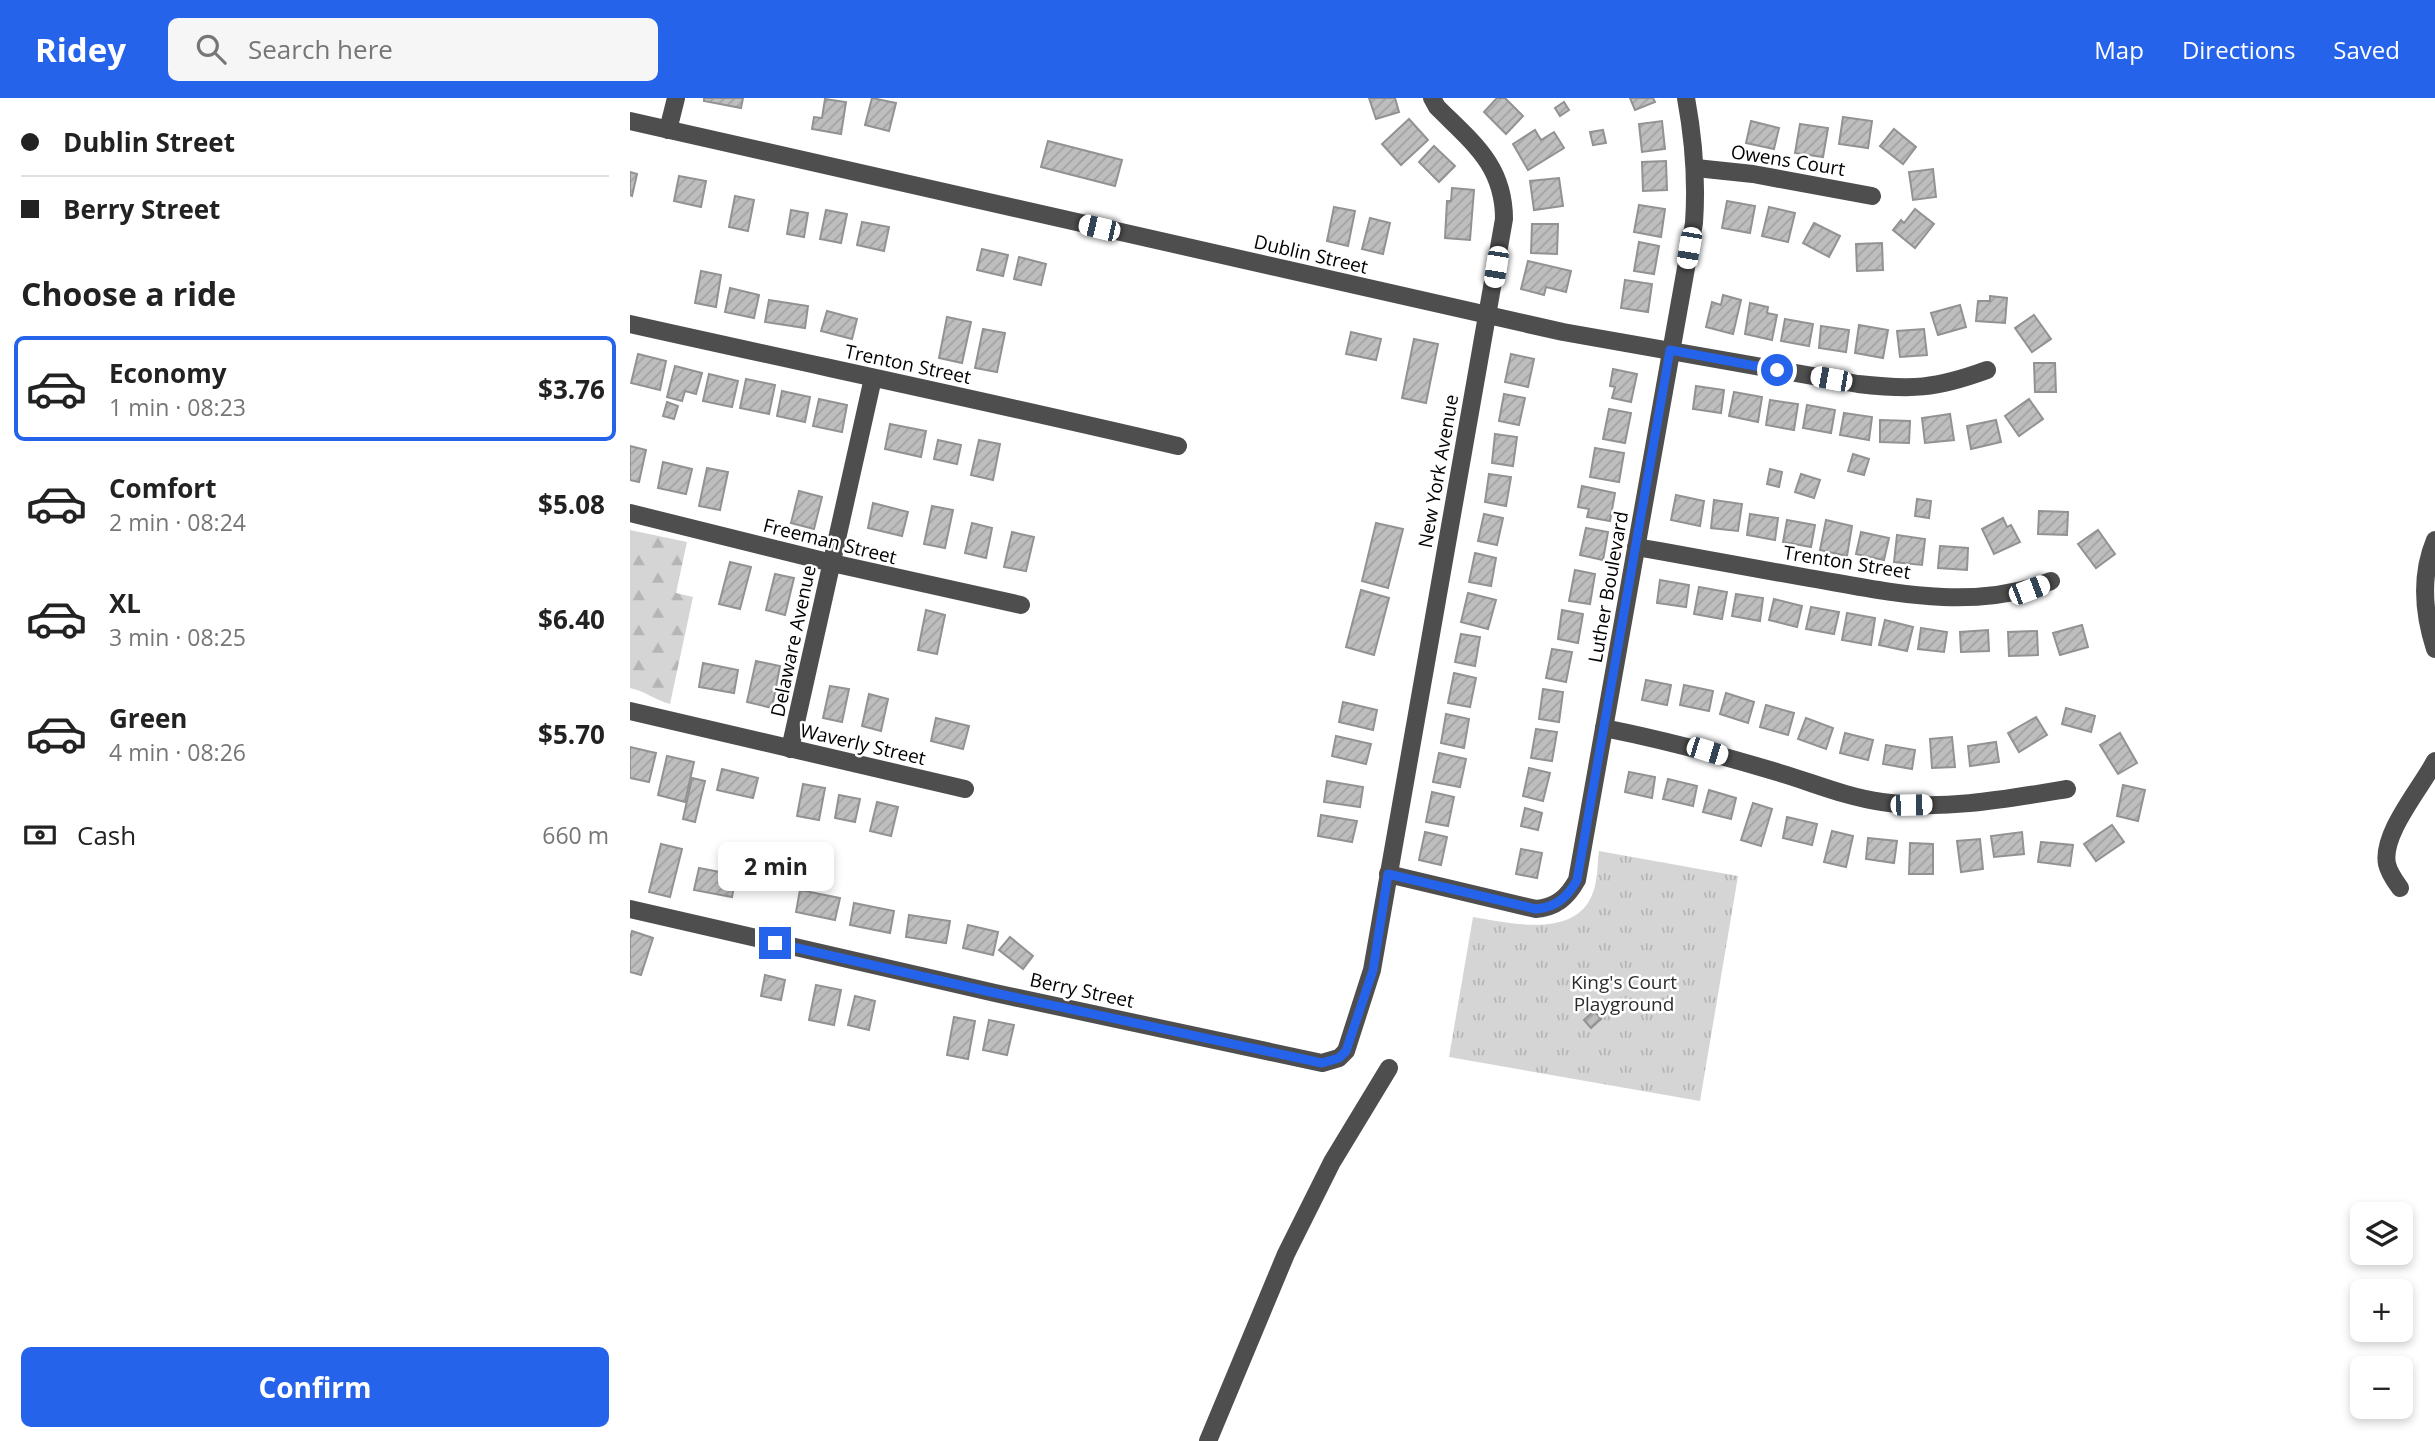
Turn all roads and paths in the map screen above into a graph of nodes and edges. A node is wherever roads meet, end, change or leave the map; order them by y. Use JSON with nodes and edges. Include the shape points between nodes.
{"nodes":[{"id":1,"x":676,"y":98,"type":"edge"},
{"id":2,"x":1432,"y":98,"type":"edge"},
{"id":3,"x":1686,"y":98,"type":"edge"},
{"id":4,"x":630,"y":121,"type":"edge"},
{"id":5,"x":668,"y":130,"type":"junction"},
{"id":6,"x":1696,"y":168,"type":"junction"},
{"id":7,"x":1872,"y":196,"type":"dead end"},
{"id":8,"x":1488,"y":316,"type":"junction"},
{"id":9,"x":630,"y":324,"type":"edge"},
{"id":10,"x":1670,"y":350,"type":"junction"},
{"id":11,"x":1987,"y":370,"type":"dead end"},
{"id":12,"x":873,"y":378,"type":"junction"},
{"id":13,"x":1178,"y":446,"type":"dead end"},
{"id":14,"x":630,"y":513,"type":"edge"},
{"id":15,"x":2435,"y":540,"type":"edge"},
{"id":16,"x":1636,"y":547,"type":"junction"},
{"id":17,"x":832,"y":563,"type":"junction"},
{"id":18,"x":2051,"y":581,"type":"dead end"},
{"id":19,"x":1021,"y":605,"type":"dead end"},
{"id":20,"x":2435,"y":649,"type":"edge"},
{"id":21,"x":630,"y":711,"type":"edge"},
{"id":22,"x":1604,"y":728,"type":"junction"},
{"id":23,"x":790,"y":749,"type":"junction"},
{"id":24,"x":2435,"y":761,"type":"edge"},
{"id":25,"x":965,"y":789,"type":"dead end"},
{"id":26,"x":2067,"y":789,"type":"dead end"},
{"id":27,"x":1388,"y":874,"type":"junction"},
{"id":28,"x":2400,"y":888,"type":"dead end"},
{"id":29,"x":630,"y":909,"type":"edge"},
{"id":30,"x":1389,"y":1068,"type":"dead end"},
{"id":31,"x":1208,"y":1441,"type":"edge"}],
"edges":[{"from":1,"to":5,"type":"street"},
{"from":2,"to":8,"type":"street","name":"New York Avenue","via":[[1480,149],[1500,185],[1504,219]]},
{"from":3,"to":6,"type":"street","name":"Luther Boulevard"},
{"from":4,"to":5,"type":"street","name":"Dublin Street"},
{"from":5,"to":8,"type":"street","name":"Dublin Street"},
{"from":6,"to":7,"type":"street","name":"Owens Court"},
{"from":6,"to":10,"type":"street","name":"Luther Boulevard","via":[[1694,223]]},
{"from":8,"to":10,"type":"street","name":"Dublin Street"},
{"from":8,"to":27,"type":"street","name":"New York Avenue"},
{"from":9,"to":12,"type":"street","name":"Trenton Street"},
{"from":10,"to":11,"type":"street","name":"Dublin Street","via":[[1902,389],[1954,382]]},
{"from":10,"to":16,"type":"street","name":"Luther Boulevard"},
{"from":12,"to":13,"type":"street","name":"Trenton Street"},
{"from":12,"to":17,"type":"street","name":"Delaware Avenue"},
{"from":14,"to":17,"type":"street","name":"Freeman Street"},
{"from":15,"to":20,"type":"street","via":[[2424,589]]},
{"from":16,"to":18,"type":"street","name":"Trenton Street","via":[[1950,599],[2004,595]]},
{"from":16,"to":22,"type":"street","name":"Luther Boulevard"},
{"from":17,"to":19,"type":"street","name":"Freeman Street"},
{"from":17,"to":23,"type":"street","name":"Delaware Avenue"},
{"from":21,"to":23,"type":"street","name":"Waverly Street"},
{"from":22,"to":26,"type":"street","via":[[1707,751],[1881,802],[1943,804]]},
{"from":22,"to":27,"type":"street","name":"Luther Boulevard","via":[[1577,880],[1561,902],[1536,909]]},
{"from":23,"to":25,"type":"street","name":"Waverly Street"},
{"from":24,"to":28,"type":"street","via":[[2386,850],[2387,864]]},
{"from":27,"to":29,"type":"street","name":"Berry Street","via":[[1368,988],[1346,1051],[1330,1062],[995,993]]},
{"from":30,"to":31,"type":"street","via":[[1332,1162],[1286,1254]]}]}
